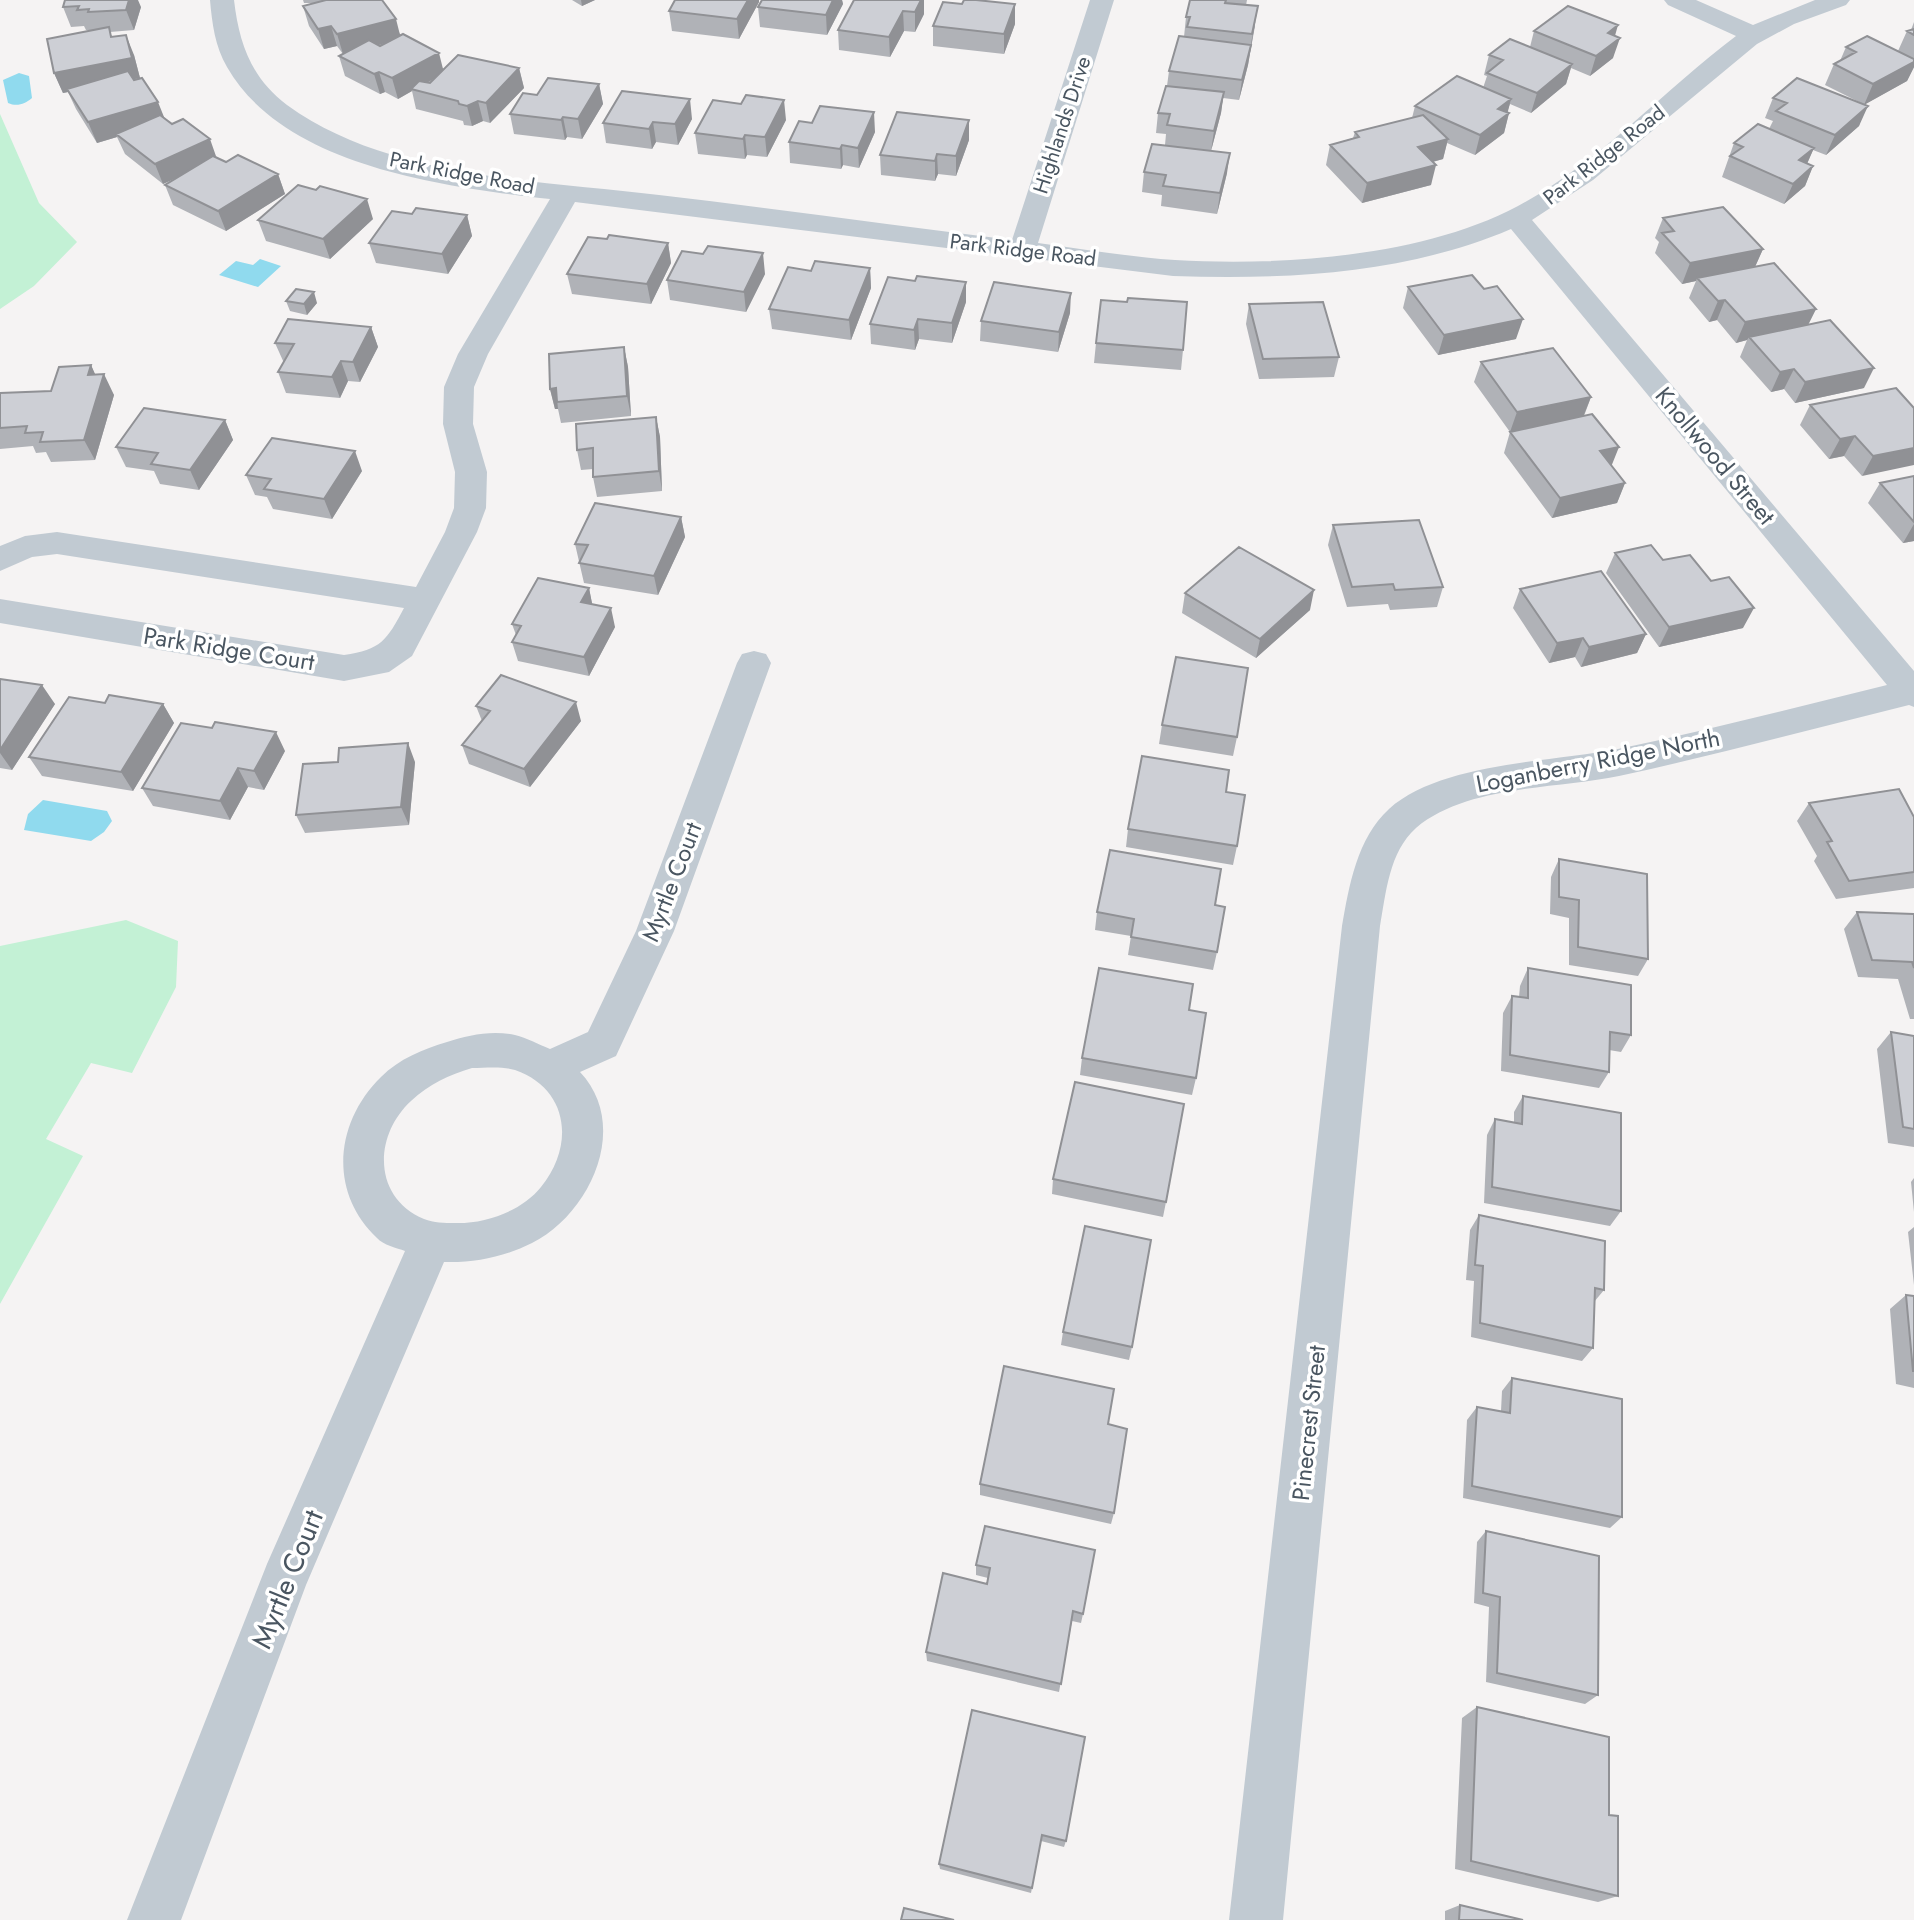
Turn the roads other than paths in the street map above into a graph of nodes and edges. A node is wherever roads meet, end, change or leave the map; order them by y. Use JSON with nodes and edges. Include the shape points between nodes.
{"nodes":[{"id":1,"x":222,"y":0,"type":"edge"},
{"id":2,"x":1102,"y":0,"type":"edge"},
{"id":3,"x":1676,"y":0,"type":"edge"},
{"id":4,"x":1838,"y":0,"type":"edge"},
{"id":5,"x":1754,"y":35,"type":"junction"},
{"id":6,"x":567,"y":192,"type":"junction"},
{"id":7,"x":1516,"y":218,"type":"junction"},
{"id":8,"x":1022,"y":250,"type":"junction"},
{"id":9,"x":0,"y":560,"type":"edge"},
{"id":10,"x":426,"y":600,"type":"junction"},
{"id":11,"x":0,"y":611,"type":"edge"},
{"id":12,"x":754,"y":663,"type":"dead end"},
{"id":13,"x":1914,"y":692,"type":"edge"},
{"id":14,"x":1362,"y":926,"type":"joint"},
{"id":15,"x":550,"y":1067,"type":"junction"},
{"id":16,"x":431,"y":1242,"type":"junction"},
{"id":17,"x":154,"y":1920,"type":"edge"},
{"id":18,"x":1256,"y":1920,"type":"edge"}],
"edges":[{"from":1,"to":6,"type":"street","name":"Park Ridge Road","via":[[230,51],[242,75],[263,97],[318,134],[414,168]]},
{"from":2,"to":8,"type":"street","name":"Highlands Drive"},
{"from":3,"to":5,"type":"street"},
{"from":4,"to":5,"type":"street","name":"Park Ridge Road"},
{"from":5,"to":7,"type":"street","name":"Park Ridge Road","via":[[1565,189]]},
{"from":6,"to":8,"type":"street","name":"Park Ridge Road"},
{"from":6,"to":10,"type":"street","name":"Park Ridge Court","via":[[473,354],[459,387],[458,424],[471,472],[470,508]]},
{"from":7,"to":8,"type":"street","name":"Park Ridge Road","via":[[1385,255],[1298,267],[1173,268]]},
{"from":7,"to":13,"type":"street","name":"Knollwood Street"},
{"from":9,"to":10,"type":"street","via":[[25,547],[57,543]]},
{"from":10,"to":11,"type":"street","name":"Park Ridge Court","via":[[391,656],[344,668]]},
{"from":12,"to":15,"type":"street","name":"Myrtle Court","via":[[655,931],[602,1044]]},
{"from":13,"to":14,"type":"street","name":"Loganberry Ridge North","via":[[1615,763],[1464,788],[1438,797],[1402,819],[1382,846]]},
{"from":14,"to":18,"type":"street","name":"Pinecrest Street"},
{"from":15,"to":16,"type":"street","via":[[574,1093],[584,1128],[577,1166],[555,1202],[518,1229],[475,1243]]},
{"from":15,"to":16,"type":"street","via":[[514,1052],[472,1051],[431,1064],[396,1089],[371,1122],[362,1160],[369,1196],[393,1226]]},
{"from":16,"to":17,"type":"street","name":"Myrtle Court","via":[[284,1581]]}]}
